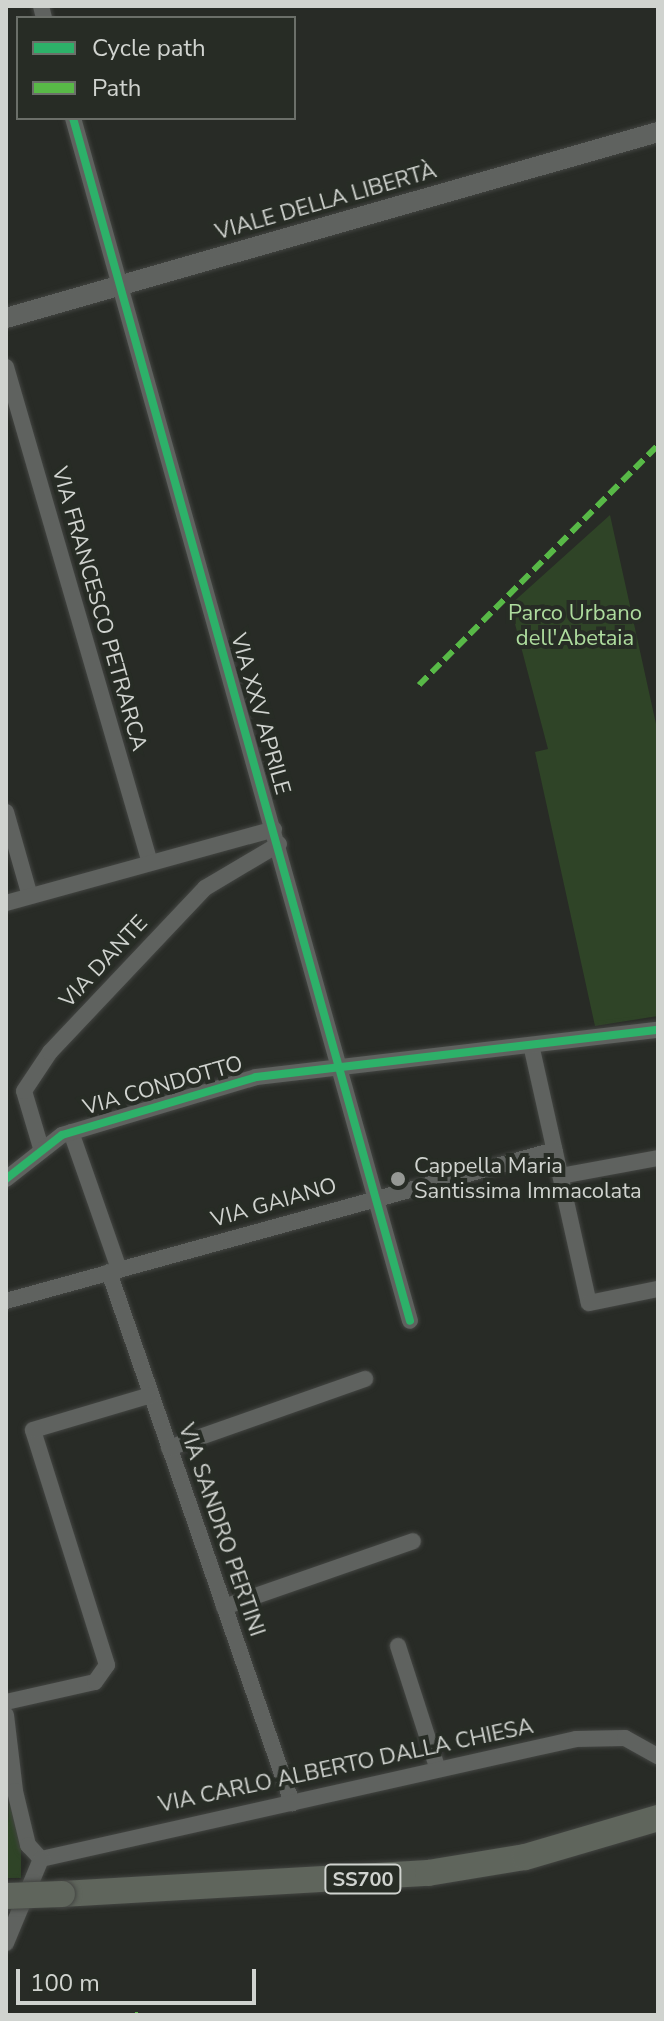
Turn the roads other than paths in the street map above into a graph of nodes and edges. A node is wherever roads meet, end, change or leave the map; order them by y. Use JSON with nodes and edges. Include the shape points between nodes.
{"nodes":[{"id":1,"x":74,"y":120,"type":"edge"},
{"id":2,"x":658,"y":132,"type":"edge"},
{"id":3,"x":121,"y":286,"type":"junction"},
{"id":4,"x":6,"y":318,"type":"edge"},
{"id":5,"x":6,"y":367,"type":"edge"},
{"id":6,"x":6,"y":812,"type":"edge"},
{"id":7,"x":277,"y":836,"type":"junction"},
{"id":8,"x":150,"y":863,"type":"junction"},
{"id":9,"x":30,"y":896,"type":"junction"},
{"id":10,"x":6,"y":903,"type":"edge"},
{"id":11,"x":658,"y":1030,"type":"edge"},
{"id":12,"x":532,"y":1049,"type":"junction"},
{"id":13,"x":344,"y":1070,"type":"junction"},
{"id":14,"x":71,"y":1132,"type":"junction"},
{"id":15,"x":41,"y":1148,"type":"junction"},
{"id":16,"x":555,"y":1150,"type":"junction"},
{"id":17,"x":658,"y":1158,"type":"edge"},
{"id":18,"x":561,"y":1176,"type":"junction"},
{"id":19,"x":6,"y":1179,"type":"edge"},
{"id":20,"x":378,"y":1197,"type":"junction"},
{"id":21,"x":114,"y":1271,"type":"junction"},
{"id":22,"x":658,"y":1289,"type":"edge"},
{"id":23,"x":6,"y":1301,"type":"edge"},
{"id":24,"x":410,"y":1321,"type":"dead end"},
{"id":25,"x":365,"y":1379,"type":"dead end"},
{"id":26,"x":151,"y":1395,"type":"junction"},
{"id":27,"x":169,"y":1448,"type":"junction"},
{"id":28,"x":413,"y":1541,"type":"dead end"},
{"id":29,"x":224,"y":1607,"type":"junction"},
{"id":30,"x":398,"y":1646,"type":"dead end"},
{"id":31,"x":6,"y":1702,"type":"edge"},
{"id":32,"x":6,"y":1715,"type":"edge"},
{"id":33,"x":658,"y":1756,"type":"edge"},
{"id":34,"x":437,"y":1767,"type":"junction"},
{"id":35,"x":292,"y":1803,"type":"junction"},
{"id":36,"x":658,"y":1818,"type":"edge"},
{"id":37,"x":41,"y":1859,"type":"junction"},
{"id":38,"x":6,"y":1896,"type":"edge"},
{"id":39,"x":6,"y":1943,"type":"edge"}],
"edges":[{"from":1,"to":3,"type":"street","name":"VIA XXV APRILE"},
{"from":2,"to":3,"type":"street","name":"VIALE DELLA LIBERTÀ"},
{"from":3,"to":4,"type":"street","name":"VIALE DELLA LIBERTÀ"},
{"from":3,"to":7,"type":"street","name":"VIA XXV APRILE"},
{"from":5,"to":8,"type":"street","name":"VIA FRANCESCO PETRARCA"},
{"from":6,"to":9,"type":"street"},
{"from":7,"to":8,"type":"street"},
{"from":7,"to":13,"type":"street","name":"VIA XXV APRILE"},
{"from":7,"to":15,"type":"street","name":"VIA DANTE","via":[[205,888],[50,1052],[24,1091]]},
{"from":8,"to":9,"type":"street"},
{"from":9,"to":10,"type":"street"},
{"from":11,"to":12,"type":"street","name":"VIA CONDOTTO"},
{"from":12,"to":13,"type":"street","name":"VIA CONDOTTO"},
{"from":12,"to":16,"type":"street"},
{"from":13,"to":14,"type":"street","name":"VIA CONDOTTO","via":[[323,1064],[256,1077]]},
{"from":13,"to":20,"type":"street","name":"VIA XXV APRILE"},
{"from":14,"to":15,"type":"street","name":"VIA CONDOTTO"},
{"from":14,"to":21,"type":"street","name":"VIA SANDRO PERTINI"},
{"from":15,"to":19,"type":"street","name":"VIA CONDOTTO"},
{"from":16,"to":18,"type":"street"},
{"from":16,"to":20,"type":"street","name":"VIA GAIANO"},
{"from":17,"to":18,"type":"street"},
{"from":18,"to":22,"type":"street","via":[[589,1303]]},
{"from":20,"to":21,"type":"street","name":"VIA GAIANO"},
{"from":20,"to":24,"type":"street","name":"VIA XXV APRILE"},
{"from":21,"to":23,"type":"street","name":"VIA GAIANO"},
{"from":21,"to":26,"type":"street","name":"VIA SANDRO PERTINI"},
{"from":25,"to":27,"type":"street"},
{"from":26,"to":27,"type":"street","name":"VIA SANDRO PERTINI"},
{"from":26,"to":31,"type":"street","via":[[33,1430],[107,1665],[95,1682]]},
{"from":27,"to":29,"type":"street","name":"VIA SANDRO PERTINI"},
{"from":28,"to":29,"type":"street"},
{"from":29,"to":35,"type":"street","name":"VIA SANDRO PERTINI"},
{"from":30,"to":34,"type":"street"},
{"from":32,"to":37,"type":"street","via":[[28,1845]]},
{"from":33,"to":34,"type":"street","name":"VIA CARLO ALBERTO DALLA CHIESA","via":[[602,1735]]},
{"from":34,"to":35,"type":"street","name":"VIA CARLO ALBERTO DALLA CHIESA"},
{"from":35,"to":37,"type":"street","name":"VIA CARLO ALBERTO DALLA CHIESA"},
{"from":36,"to":38,"type":"highway","number":"SS700","bridge":true,"via":[[525,1857],[428,1873]]},
{"from":37,"to":39,"type":"street"}]}
